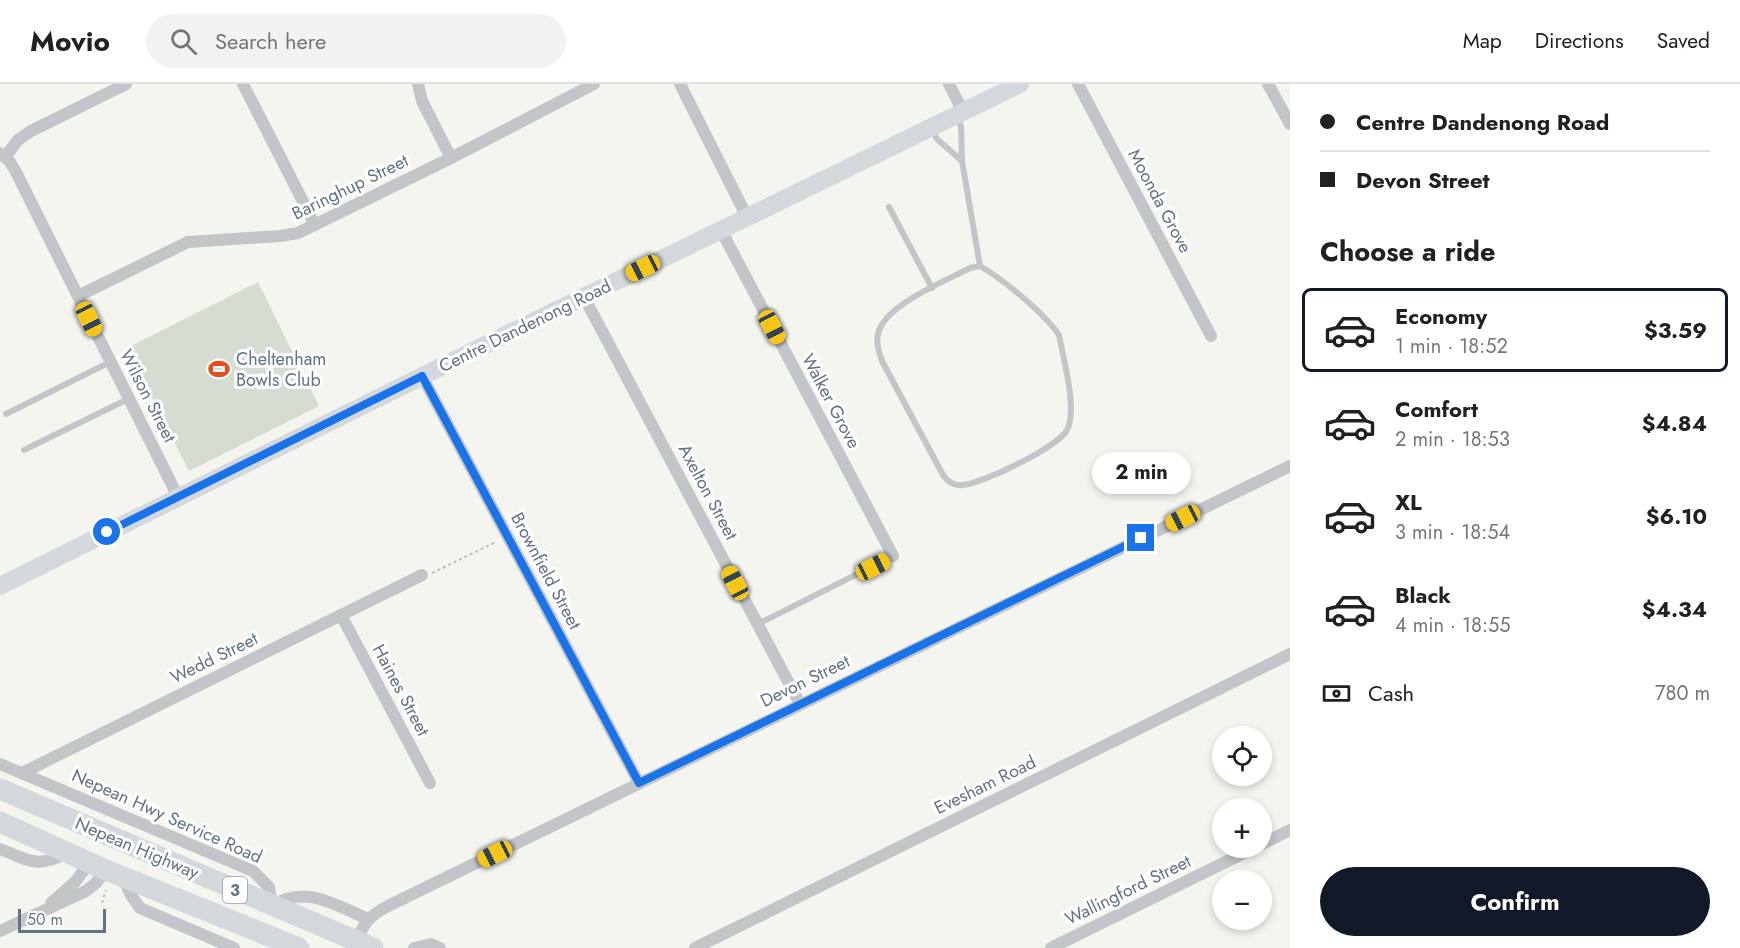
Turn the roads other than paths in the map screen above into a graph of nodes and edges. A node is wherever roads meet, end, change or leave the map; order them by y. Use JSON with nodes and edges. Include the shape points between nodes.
{"nodes":[{"id":1,"x":126,"y":84,"type":"edge"},
{"id":2,"x":243,"y":84,"type":"edge"},
{"id":3,"x":418,"y":84,"type":"edge"},
{"id":4,"x":594,"y":84,"type":"edge"},
{"id":5,"x":681,"y":84,"type":"edge"},
{"id":6,"x":949,"y":84,"type":"edge"},
{"id":7,"x":1020,"y":84,"type":"edge"},
{"id":8,"x":1078,"y":84,"type":"edge"},
{"id":9,"x":1268,"y":84,"type":"edge"},
{"id":10,"x":960,"y":113,"type":"junction"},
{"id":11,"x":1290,"y":124,"type":"edge"},
{"id":12,"x":931,"y":128,"type":"junction"},
{"id":13,"x":2,"y":155,"type":"edge"},
{"id":14,"x":451,"y":158,"type":"junction"},
{"id":15,"x":962,"y":161,"type":"junction"},
{"id":16,"x":889,"y":207,"type":"dead end"},
{"id":17,"x":747,"y":217,"type":"junction"},
{"id":18,"x":315,"y":225,"type":"junction"},
{"id":19,"x":721,"y":230,"type":"junction"},
{"id":20,"x":980,"y":266,"type":"junction"},
{"id":21,"x":932,"y":288,"type":"junction"},
{"id":22,"x":78,"y":296,"type":"junction"},
{"id":23,"x":584,"y":297,"type":"junction"},
{"id":24,"x":1211,"y":336,"type":"dead end"},
{"id":25,"x":111,"y":362,"type":"junction"},
{"id":26,"x":422,"y":376,"type":"junction"},
{"id":27,"x":129,"y":398,"type":"junction"},
{"id":28,"x":6,"y":414,"type":"dead end"},
{"id":29,"x":24,"y":450,"type":"dead end"},
{"id":30,"x":1290,"y":466,"type":"edge"},
{"id":31,"x":178,"y":497,"type":"junction"},
{"id":32,"x":893,"y":556,"type":"joint"},
{"id":33,"x":427,"y":574,"type":"road end"},
{"id":34,"x":0,"y":586,"type":"edge"},
{"id":35,"x":340,"y":615,"type":"junction"},
{"id":36,"x":758,"y":624,"type":"junction"},
{"id":37,"x":1290,"y":654,"type":"edge"},
{"id":38,"x":800,"y":704,"type":"junction"},
{"id":39,"x":0,"y":764,"type":"edge"},
{"id":40,"x":22,"y":773,"type":"junction"},
{"id":41,"x":430,"y":783,"type":"dead end"},
{"id":42,"x":639,"y":783,"type":"junction"},
{"id":43,"x":0,"y":789,"type":"edge"},
{"id":44,"x":0,"y":822,"type":"edge"},
{"id":45,"x":1290,"y":830,"type":"edge"},
{"id":46,"x":114,"y":839,"type":"junction"},
{"id":47,"x":1272,"y":839,"type":"edge"},
{"id":48,"x":0,"y":849,"type":"edge"},
{"id":49,"x":68,"y":852,"type":"junction"},
{"id":50,"x":1234,"y":858,"type":"edge"},
{"id":51,"x":105,"y":873,"type":"junction"},
{"id":52,"x":272,"y":906,"type":"junction"},
{"id":53,"x":41,"y":911,"type":"junction"},
{"id":54,"x":368,"y":919,"type":"junction"},
{"id":55,"x":0,"y":931,"type":"edge"},
{"id":56,"x":361,"y":946,"type":"edge"},
{"id":57,"x":234,"y":948,"type":"edge"},
{"id":58,"x":299,"y":948,"type":"edge"},
{"id":59,"x":414,"y":948,"type":"edge"},
{"id":60,"x":440,"y":948,"type":"edge"},
{"id":61,"x":695,"y":948,"type":"edge"},
{"id":62,"x":1051,"y":948,"type":"edge"}],
"edges":[{"from":1,"to":13,"type":"street","via":[[31,130]]},
{"from":2,"to":18,"type":"street"},
{"from":3,"to":14,"type":"street","via":[[422,101]]},
{"from":4,"to":14,"type":"street","name":"Baringhup Street"},
{"from":5,"to":17,"type":"street"},
{"from":6,"to":10,"type":"street"},
{"from":7,"to":10,"type":"main road","name":"Centre Dandenong Road"},
{"from":8,"to":24,"type":"street","name":"Moonda Grove"},
{"from":9,"to":11,"type":"street"},
{"from":10,"to":12,"type":"main road","name":"Centre Dandenong Road"},
{"from":10,"to":15,"type":"lane"},
{"from":12,"to":15,"type":"lane","via":[[937,139]]},
{"from":12,"to":17,"type":"main road","name":"Centre Dandenong Road"},
{"from":13,"to":22,"type":"street","name":"Wilson Street","via":[[16,172]]},
{"from":14,"to":18,"type":"street","name":"Baringhup Street"},
{"from":15,"to":20,"type":"lane"},
{"from":16,"to":21,"type":"lane"},
{"from":17,"to":19,"type":"main road","name":"Centre Dandenong Road"},
{"from":18,"to":22,"type":"street","name":"Baringhup Street","via":[[290,235],[188,242]]},
{"from":19,"to":23,"type":"main road","name":"Centre Dandenong Road"},
{"from":19,"to":32,"type":"street","name":"Walker Grove"},
{"from":20,"to":21,"type":"lane"},
{"from":20,"to":21,"type":"lane","via":[[1025,301],[1059,335],[1071,415],[1068,430],[1059,440],[983,480],[964,485],[948,482],[943,475],[877,347],[877,334],[888,315]]},
{"from":22,"to":25,"type":"street","name":"Wilson Street"},
{"from":23,"to":26,"type":"main road","name":"Centre Dandenong Road"},
{"from":23,"to":36,"type":"street","name":"Axelton Street"},
{"from":25,"to":27,"type":"street","name":"Wilson Street"},
{"from":25,"to":28,"type":"lane"},
{"from":26,"to":31,"type":"main road","name":"Centre Dandenong Road"},
{"from":26,"to":42,"type":"street","name":"Brownfield Street"},
{"from":27,"to":29,"type":"lane"},
{"from":27,"to":31,"type":"street","name":"Wilson Street"},
{"from":30,"to":38,"type":"street","name":"Devon Street"},
{"from":31,"to":34,"type":"main road","name":"Centre Dandenong Road"},
{"from":32,"to":36,"type":"lane"},
{"from":33,"to":35,"type":"street","name":"Wedd Street"},
{"from":35,"to":40,"type":"street","name":"Wedd Street"},
{"from":35,"to":41,"type":"street","name":"Haines Street"},
{"from":36,"to":38,"type":"street","name":"Axelton Street"},
{"from":37,"to":61,"type":"street","name":"Evesham Road"},
{"from":38,"to":42,"type":"street","name":"Devon Street"},
{"from":39,"to":40,"type":"street","name":"Nepean Hwy Service Road"},
{"from":40,"to":52,"type":"street","name":"Nepean Hwy Service Road","via":[[253,871],[269,886]]},
{"from":42,"to":54,"type":"street","name":"Devon Street"},
{"from":43,"to":46,"type":"highway","name":"Nepean Highway","number":"3"},
{"from":44,"to":49,"type":"highway","name":"Nepean Highway","number":"3"},
{"from":45,"to":47,"type":"street"},
{"from":46,"to":51,"type":"highway"},
{"from":46,"to":52,"type":"highway","name":"Nepean Highway","number":"3"},
{"from":48,"to":49,"type":"street","via":[[39,863]]},
{"from":49,"to":51,"type":"highway","name":"Nepean Highway","number":"3"},
{"from":50,"to":62,"type":"street","name":"Wallingford Street"},
{"from":51,"to":53,"type":"street","via":[[88,890]]},
{"from":51,"to":53,"type":"street","via":[[75,882]]},
{"from":51,"to":57,"type":"street","via":[[140,908]]},
{"from":51,"to":58,"type":"highway","name":"Nepean Highway","number":"3"},
{"from":52,"to":54,"type":"street","via":[[283,899],[311,896]]},
{"from":52,"to":56,"type":"highway","name":"Nepean Highway","number":"3"},
{"from":53,"to":55,"type":"street"},
{"from":54,"to":56,"type":"street","name":"Devon Street","via":[[361,928]]},
{"from":59,"to":60,"type":"street","via":[[431,944]]}]}
